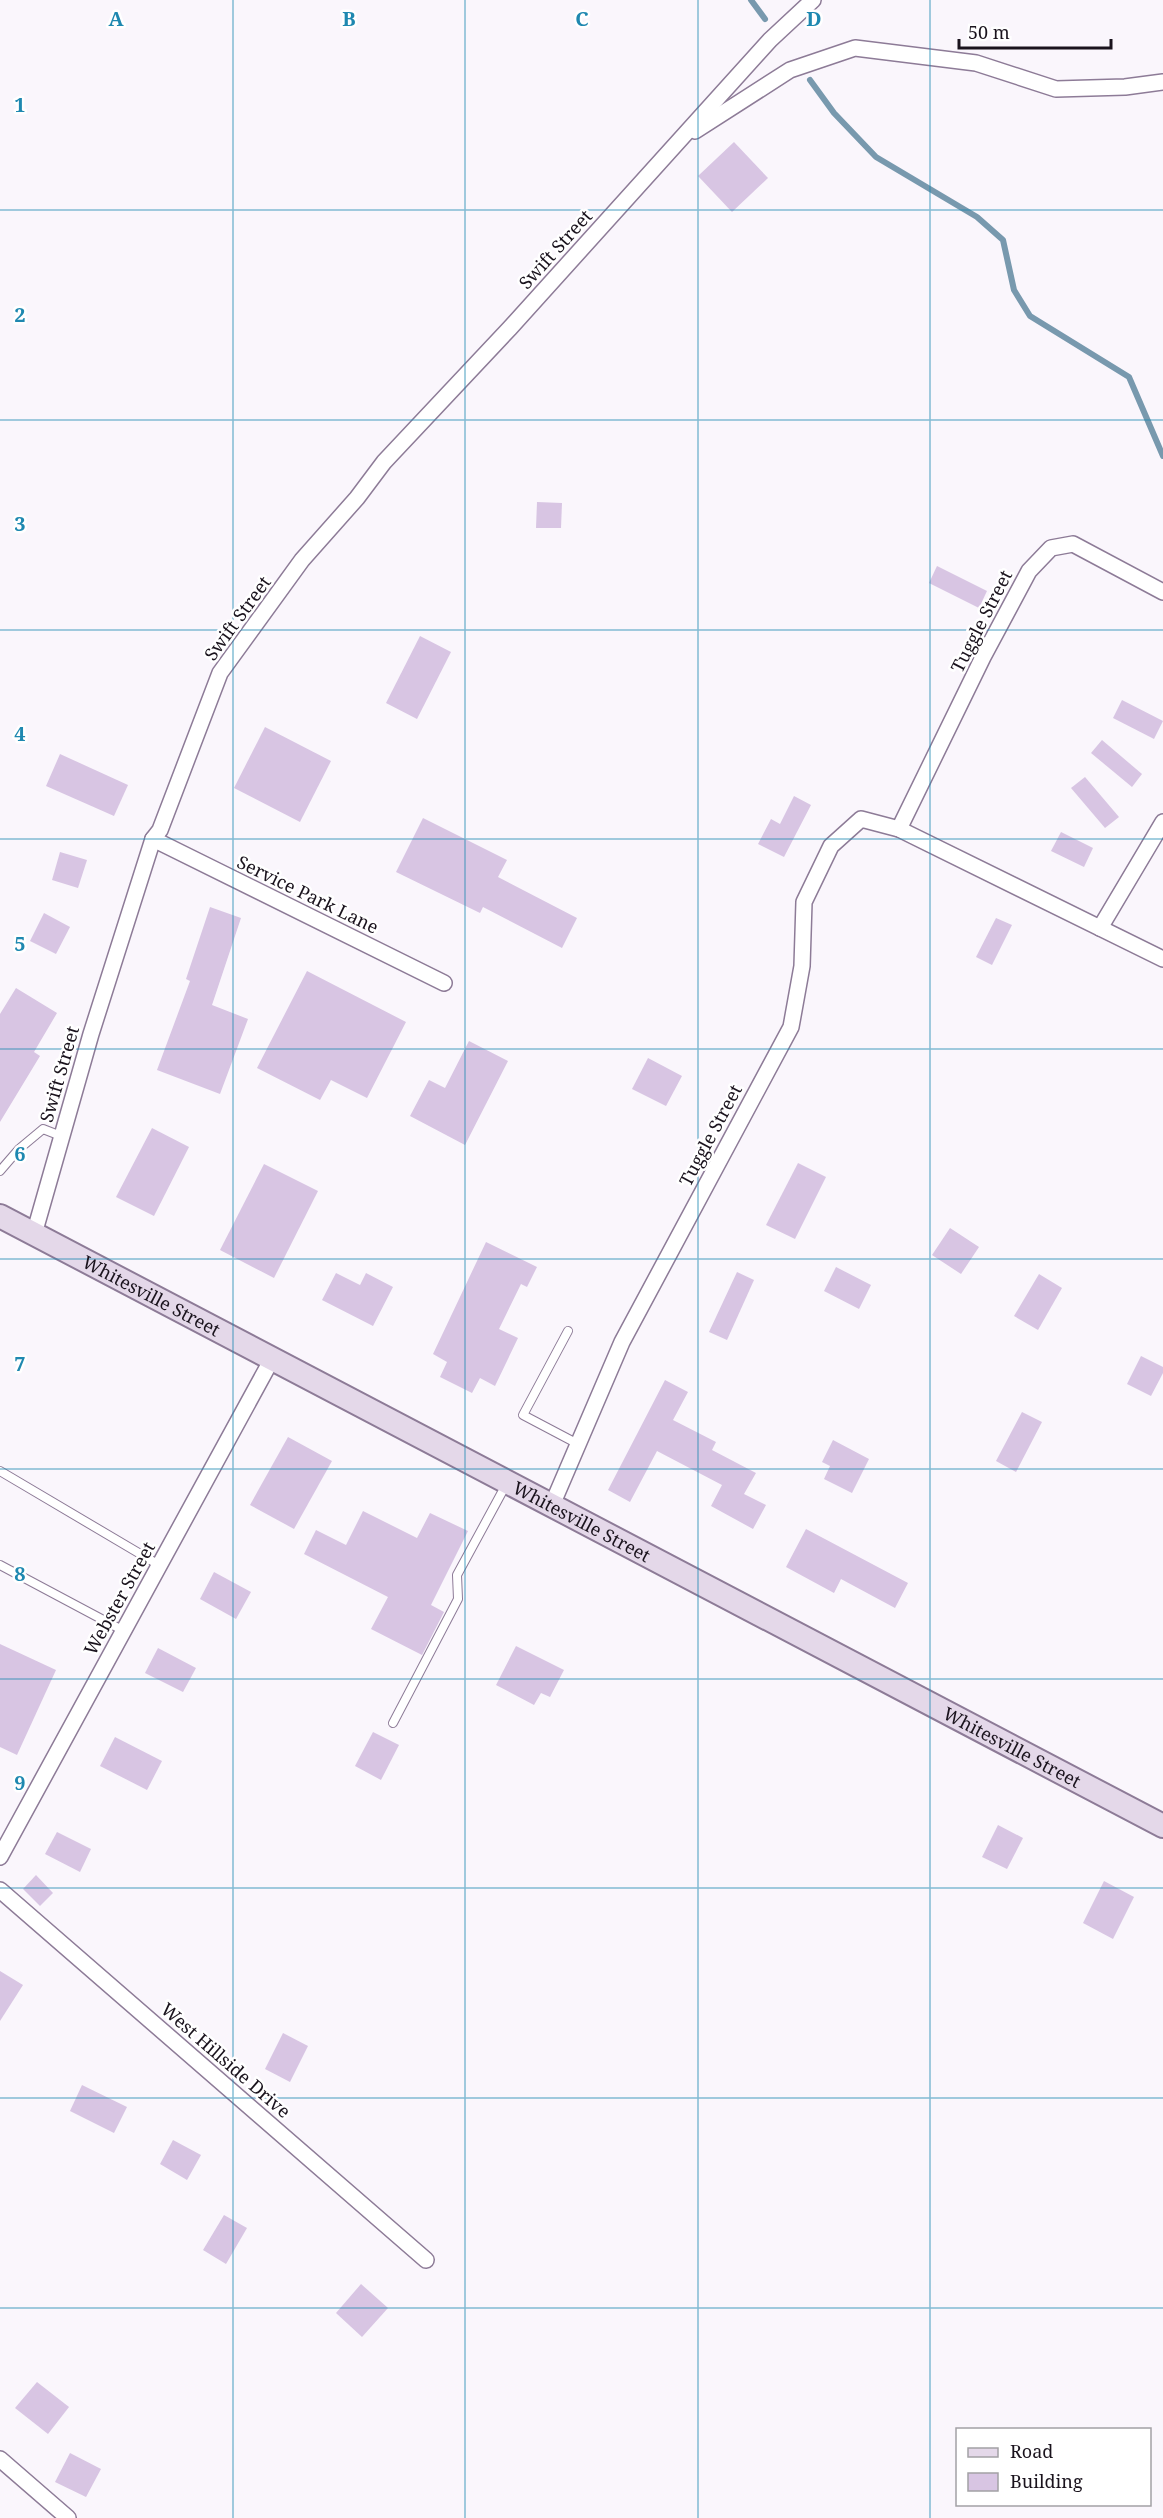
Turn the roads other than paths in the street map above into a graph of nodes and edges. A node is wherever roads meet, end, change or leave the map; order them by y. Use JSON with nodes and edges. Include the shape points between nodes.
{"nodes":[{"id":1,"x":813,"y":0,"type":"edge"},
{"id":2,"x":1163,"y":82,"type":"edge"},
{"id":3,"x":677,"y":142,"type":"junction"},
{"id":4,"x":1163,"y":592,"type":"edge"},
{"id":5,"x":1163,"y":822,"type":"edge"},
{"id":6,"x":899,"y":829,"type":"junction"},
{"id":7,"x":153,"y":839,"type":"junction"},
{"id":8,"x":1100,"y":927,"type":"junction"},
{"id":9,"x":1163,"y":959,"type":"edge"},
{"id":10,"x":444,"y":983,"type":"dead end"},
{"id":11,"x":61,"y":1136,"type":"junction"},
{"id":12,"x":0,"y":1171,"type":"edge"},
{"id":13,"x":0,"y":1216,"type":"edge"},
{"id":14,"x":34,"y":1234,"type":"junction"},
{"id":15,"x":568,"y":1331,"type":"dead end"},
{"id":16,"x":272,"y":1359,"type":"junction"},
{"id":17,"x":578,"y":1444,"type":"junction"},
{"id":18,"x":0,"y":1471,"type":"edge"},
{"id":19,"x":507,"y":1482,"type":"junction"},
{"id":20,"x":552,"y":1505,"type":"junction"},
{"id":21,"x":0,"y":1565,"type":"edge"},
{"id":22,"x":159,"y":1565,"type":"junction"},
{"id":23,"x":124,"y":1631,"type":"junction"},
{"id":24,"x":393,"y":1724,"type":"dead end"},
{"id":25,"x":1163,"y":1826,"type":"edge"},
{"id":26,"x":0,"y":1857,"type":"edge"},
{"id":27,"x":0,"y":1890,"type":"edge"},
{"id":28,"x":426,"y":2260,"type":"dead end"},
{"id":29,"x":0,"y":2460,"type":"edge"},
{"id":30,"x":68,"y":2518,"type":"edge"}],
"edges":[{"from":1,"to":3,"type":"street","name":"Swift Street","via":[[770,40]]},
{"from":2,"to":3,"type":"street","name":"Swift Street","via":[[1056,89],[976,63],[855,48],[790,70]]},
{"from":3,"to":7,"type":"street","name":"Swift Street","via":[[384,462],[302,560],[220,674],[160,830]]},
{"from":4,"to":6,"type":"street","name":"Tuggle Street","via":[[1073,544],[1052,548],[1029,571]]},
{"from":5,"to":8,"type":"street"},
{"from":6,"to":8,"type":"street","name":"Tuggle Street"},
{"from":6,"to":17,"type":"street","name":"Tuggle Street","via":[[861,819],[831,846],[804,902],[802,966],[791,1027],[622,1342]]},
{"from":7,"to":10,"type":"street","name":"Service Park Lane"},
{"from":7,"to":11,"type":"street","name":"Swift Street"},
{"from":8,"to":9,"type":"street","name":"Tuggle Street"},
{"from":11,"to":12,"type":"lane","via":[[43,1129]]},
{"from":11,"to":14,"type":"street","name":"Swift Street"},
{"from":13,"to":14,"type":"main road","name":"Whitesville Street"},
{"from":14,"to":16,"type":"main road","name":"Whitesville Street"},
{"from":15,"to":17,"type":"lane","via":[[523,1415]]},
{"from":16,"to":19,"type":"main road","name":"Whitesville Street"},
{"from":16,"to":22,"type":"street","name":"Webster Street"},
{"from":17,"to":20,"type":"street","name":"Tuggle Street"},
{"from":18,"to":22,"type":"lane"},
{"from":19,"to":20,"type":"main road","name":"Whitesville Street"},
{"from":19,"to":24,"type":"lane","via":[[457,1575],[458,1599]]},
{"from":20,"to":25,"type":"main road","name":"Whitesville Street"},
{"from":21,"to":23,"type":"lane"},
{"from":22,"to":23,"type":"street","name":"Webster Street"},
{"from":23,"to":26,"type":"street","name":"Webster Street"},
{"from":27,"to":28,"type":"street","name":"West Hillside Drive"},
{"from":29,"to":30,"type":"street"}]}
